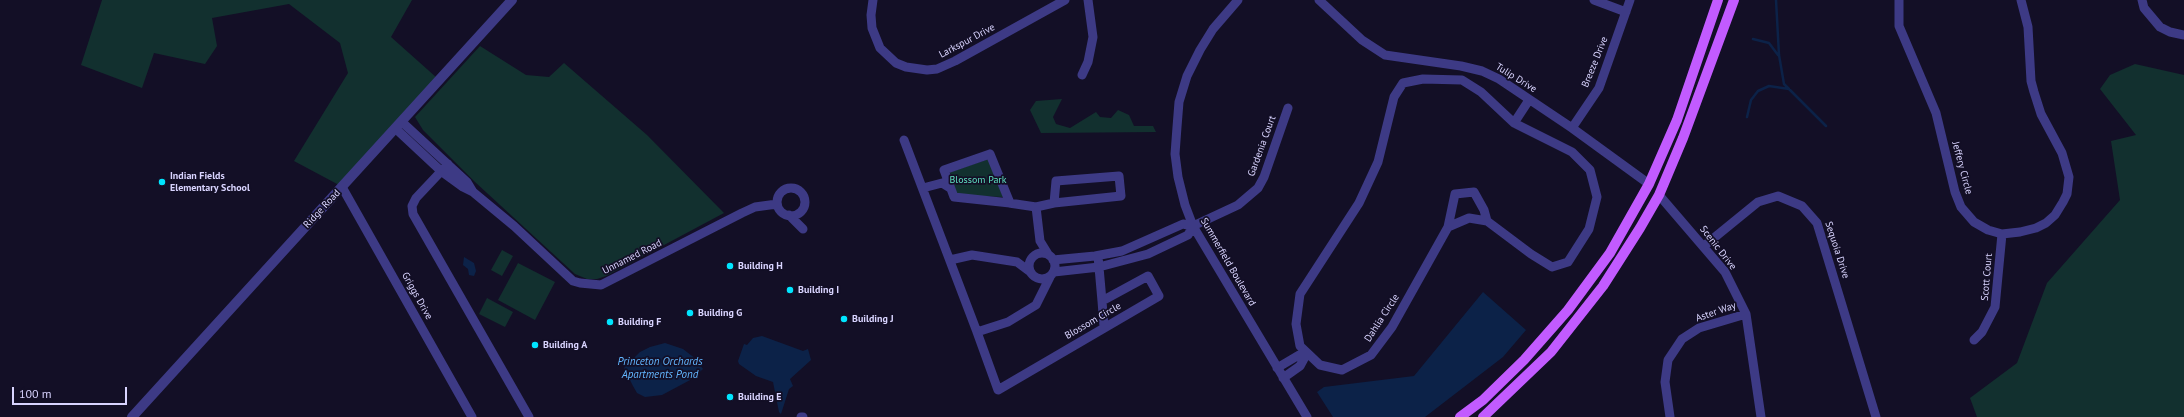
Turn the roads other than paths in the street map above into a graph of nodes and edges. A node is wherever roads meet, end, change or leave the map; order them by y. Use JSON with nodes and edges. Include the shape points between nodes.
{"nodes":[{"id":1,"x":512,"y":0,"type":"edge"},
{"id":2,"x":874,"y":0,"type":"edge"},
{"id":3,"x":1065,"y":0,"type":"edge"},
{"id":4,"x":1088,"y":0,"type":"edge"},
{"id":5,"x":1238,"y":0,"type":"edge"},
{"id":6,"x":1594,"y":0,"type":"edge"},
{"id":7,"x":1630,"y":0,"type":"edge"},
{"id":8,"x":1718,"y":0,"type":"edge"},
{"id":9,"x":1734,"y":0,"type":"edge"},
{"id":10,"x":1899,"y":0,"type":"edge"},
{"id":11,"x":2021,"y":0,"type":"edge"},
{"id":12,"x":2142,"y":0,"type":"edge"},
{"id":13,"x":1322,"y":1,"type":"edge"},
{"id":14,"x":1626,"y":12,"type":"junction"},
{"id":15,"x":2184,"y":35,"type":"edge"},
{"id":16,"x":1082,"y":75,"type":"dead end"},
{"id":17,"x":1529,"y":100,"type":"junction"},
{"id":18,"x":1288,"y":108,"type":"dead end"},
{"id":19,"x":1514,"y":123,"type":"junction"},
{"id":20,"x":399,"y":125,"type":"junction"},
{"id":21,"x":1572,"y":128,"type":"junction"},
{"id":22,"x":904,"y":140,"type":"dead end"},
{"id":23,"x":448,"y":164,"type":"junction"},
{"id":24,"x":441,"y":171,"type":"junction"},
{"id":25,"x":1649,"y":184,"type":"junction"},
{"id":26,"x":342,"y":187,"type":"junction"},
{"id":27,"x":923,"y":188,"type":"junction"},
{"id":28,"x":950,"y":188,"type":"junction"},
{"id":29,"x":473,"y":192,"type":"junction"},
{"id":30,"x":1659,"y":195,"type":"junction"},
{"id":31,"x":1009,"y":202,"type":"junction"},
{"id":32,"x":1054,"y":203,"type":"junction"},
{"id":33,"x":777,"y":204,"type":"junction"},
{"id":34,"x":1036,"y":208,"type":"junction"},
{"id":35,"x":790,"y":215,"type":"junction"},
{"id":36,"x":1487,"y":221,"type":"junction"},
{"id":37,"x":1193,"y":226,"type":"junction"},
{"id":38,"x":1448,"y":228,"type":"junction"},
{"id":39,"x":803,"y":229,"type":"dead end"},
{"id":40,"x":2002,"y":234,"type":"junction"},
{"id":41,"x":1040,"y":241,"type":"junction"},
{"id":42,"x":1704,"y":246,"type":"junction"},
{"id":43,"x":1033,"y":256,"type":"junction"},
{"id":44,"x":1098,"y":256,"type":"junction"},
{"id":45,"x":1050,"y":257,"type":"junction"},
{"id":46,"x":950,"y":260,"type":"junction"},
{"id":47,"x":1017,"y":262,"type":"junction"},
{"id":48,"x":1099,"y":267,"type":"junction"},
{"id":49,"x":1029,"y":271,"type":"junction"},
{"id":50,"x":1052,"y":275,"type":"junction"},
{"id":51,"x":1037,"y":279,"type":"junction"},
{"id":52,"x":1042,"y":292,"type":"junction"},
{"id":53,"x":1102,"y":301,"type":"junction"},
{"id":54,"x":1746,"y":314,"type":"junction"},
{"id":55,"x":1104,"y":327,"type":"junction"},
{"id":56,"x":977,"y":332,"type":"junction"},
{"id":57,"x":1974,"y":340,"type":"dead end"},
{"id":58,"x":1307,"y":353,"type":"junction"},
{"id":59,"x":1278,"y":368,"type":"junction"},
{"id":60,"x":1283,"y":378,"type":"junction"},
{"id":61,"x":132,"y":417,"type":"edge"},
{"id":62,"x":472,"y":417,"type":"edge"},
{"id":63,"x":529,"y":417,"type":"edge"},
{"id":64,"x":1307,"y":417,"type":"edge"},
{"id":65,"x":1460,"y":417,"type":"edge"},
{"id":66,"x":1483,"y":417,"type":"edge"},
{"id":67,"x":1670,"y":417,"type":"edge"},
{"id":68,"x":1761,"y":417,"type":"edge"},
{"id":69,"x":1876,"y":417,"type":"edge"}],
"edges":[{"from":1,"to":20,"type":"street","name":"Ridge Road"},
{"from":2,"to":3,"type":"street","name":"Larkspur Drive","via":[[872,28],[880,48],[896,63],[927,70],[955,61]]},
{"from":4,"to":16,"type":"street","via":[[1093,37],[1088,62]]},
{"from":5,"to":37,"type":"street","name":"Summerfield Boulevard","via":[[1213,29],[1200,50],[1187,76],[1179,102],[1176,162],[1185,205]]},
{"from":6,"to":14,"type":"street"},
{"from":7,"to":14,"type":"street","name":"Breeze Drive"},
{"from":8,"to":25,"type":"main road","via":[[1677,120]]},
{"from":9,"to":30,"type":"main road"},
{"from":10,"to":40,"type":"street","name":"Jeffery Circle","via":[[1899,26],[1936,113],[1961,207],[1974,222]]},
{"from":11,"to":40,"type":"street","name":"Jeffery Circle","via":[[2028,27],[2031,81],[2042,114],[2062,153],[2069,178],[2063,202],[2046,223],[2036,228]]},
{"from":12,"to":15,"type":"street","via":[[2144,8],[2160,27]]},
{"from":13,"to":17,"type":"street","name":"Tulip Drive","via":[[1362,40],[1385,55],[1482,70]]},
{"from":14,"to":21,"type":"street","name":"Breeze Drive","via":[[1599,88]]},
{"from":17,"to":19,"type":"street"},
{"from":17,"to":21,"type":"street","name":"Tulip Drive"},
{"from":18,"to":37,"type":"street","name":"Gardenia Court","via":[[1258,188],[1238,205]]},
{"from":19,"to":36,"type":"street","name":"Dahlia Circle","via":[[1572,152],[1590,170],[1598,197],[1589,229],[1568,262],[1552,267]]},
{"from":19,"to":58,"type":"street","name":"Dahlia Circle","via":[[1481,92],[1462,80],[1423,79],[1403,83],[1394,97],[1378,162],[1360,203],[1300,294],[1296,324],[1300,346]]},
{"from":20,"to":23,"type":"street","name":"Unnamed Road"},
{"from":20,"to":24,"type":"street","name":"Unnamed Road"},
{"from":20,"to":26,"type":"street","name":"Ridge Road"},
{"from":21,"to":25,"type":"street","name":"Tulip Drive"},
{"from":22,"to":27,"type":"street","name":"Blossom Circle"},
{"from":23,"to":24,"type":"street"},
{"from":23,"to":29,"type":"street","name":"Unnamed Road","via":[[467,182]]},
{"from":24,"to":29,"type":"street","name":"Unnamed Road"},
{"from":24,"to":63,"type":"street","via":[[416,198],[412,214]]},
{"from":25,"to":65,"type":"main road","via":[[1610,253],[1568,310],[1524,360]]},
{"from":26,"to":61,"type":"street","name":"Ridge Road"},
{"from":26,"to":62,"type":"street","name":"Griggs Drive"},
{"from":27,"to":28,"type":"street","via":[[942,183]]},
{"from":27,"to":46,"type":"street","name":"Blossom Circle"},
{"from":28,"to":31,"type":"street","via":[[954,197]]},
{"from":28,"to":31,"type":"street","via":[[944,170],[990,154]]},
{"from":29,"to":33,"type":"street","name":"Unnamed Road","via":[[573,281],[592,285],[602,285],[611,281],[742,212]]},
{"from":30,"to":42,"type":"street","name":"Scenic Drive"},
{"from":30,"to":66,"type":"main road","via":[[1603,286],[1556,346]]},
{"from":31,"to":34,"type":"street"},
{"from":32,"to":32,"type":"street","via":[[1121,196],[1119,176],[1056,181]]},
{"from":32,"to":34,"type":"street"},
{"from":33,"to":35,"type":"street"},
{"from":33,"to":35,"type":"street","via":[[780,194],[786,189],[800,191],[805,199],[804,206],[800,212]]},
{"from":34,"to":41,"type":"street"},
{"from":35,"to":39,"type":"street"},
{"from":36,"to":38,"type":"street","via":[[1469,218]]},
{"from":36,"to":38,"type":"street","name":"Dahlia Circle","via":[[1474,192],[1455,194]]},
{"from":37,"to":44,"type":"street","via":[[1183,224],[1122,251]]},
{"from":37,"to":48,"type":"street","via":[[1188,235],[1148,254]]},
{"from":37,"to":59,"type":"street","name":"Summerfield Boulevard"},
{"from":38,"to":58,"type":"street","name":"Dahlia Circle","via":[[1392,327],[1371,355],[1342,370],[1320,365]]},
{"from":40,"to":57,"type":"street","name":"Scott Court","via":[[1995,307],[1982,332]]},
{"from":41,"to":43,"type":"street"},
{"from":41,"to":45,"type":"street"},
{"from":42,"to":54,"type":"street","name":"Scenic Drive","via":[[1724,272]]},
{"from":42,"to":69,"type":"street","name":"Sequoia Drive","via":[[1758,202],[1778,196],[1802,206],[1817,223]]},
{"from":43,"to":45,"type":"street","via":[[1041,253]]},
{"from":43,"to":47,"type":"street"},
{"from":43,"to":49,"type":"street","via":[[1028,265]]},
{"from":44,"to":45,"type":"street"},
{"from":44,"to":48,"type":"street","name":"Blossom Circle"},
{"from":45,"to":50,"type":"street"},
{"from":46,"to":47,"type":"street","via":[[972,255]]},
{"from":46,"to":56,"type":"street","name":"Blossom Circle"},
{"from":47,"to":49,"type":"street"},
{"from":48,"to":50,"type":"street"},
{"from":48,"to":53,"type":"street","name":"Blossom Circle"},
{"from":49,"to":51,"type":"street"},
{"from":50,"to":51,"type":"street","via":[[1042,280]]},
{"from":50,"to":52,"type":"street"},
{"from":51,"to":52,"type":"street"},
{"from":52,"to":56,"type":"street","via":[[1036,305],[1008,322]]},
{"from":53,"to":55,"type":"street"},
{"from":53,"to":55,"type":"street","name":"Blossom Circle","via":[[1148,276],[1159,296]]},
{"from":54,"to":67,"type":"street","name":"Aster Way","via":[[1699,328],[1682,339],[1668,360],[1665,382]]},
{"from":54,"to":68,"type":"street","name":"Scenic Drive"},
{"from":55,"to":56,"type":"street","name":"Blossom Circle","via":[[998,390]]},
{"from":58,"to":59,"type":"street"},
{"from":58,"to":60,"type":"street","via":[[1300,366]]},
{"from":59,"to":60,"type":"street","name":"Summerfield Boulevard"},
{"from":60,"to":64,"type":"street","name":"Summerfield Boulevard"}]}
